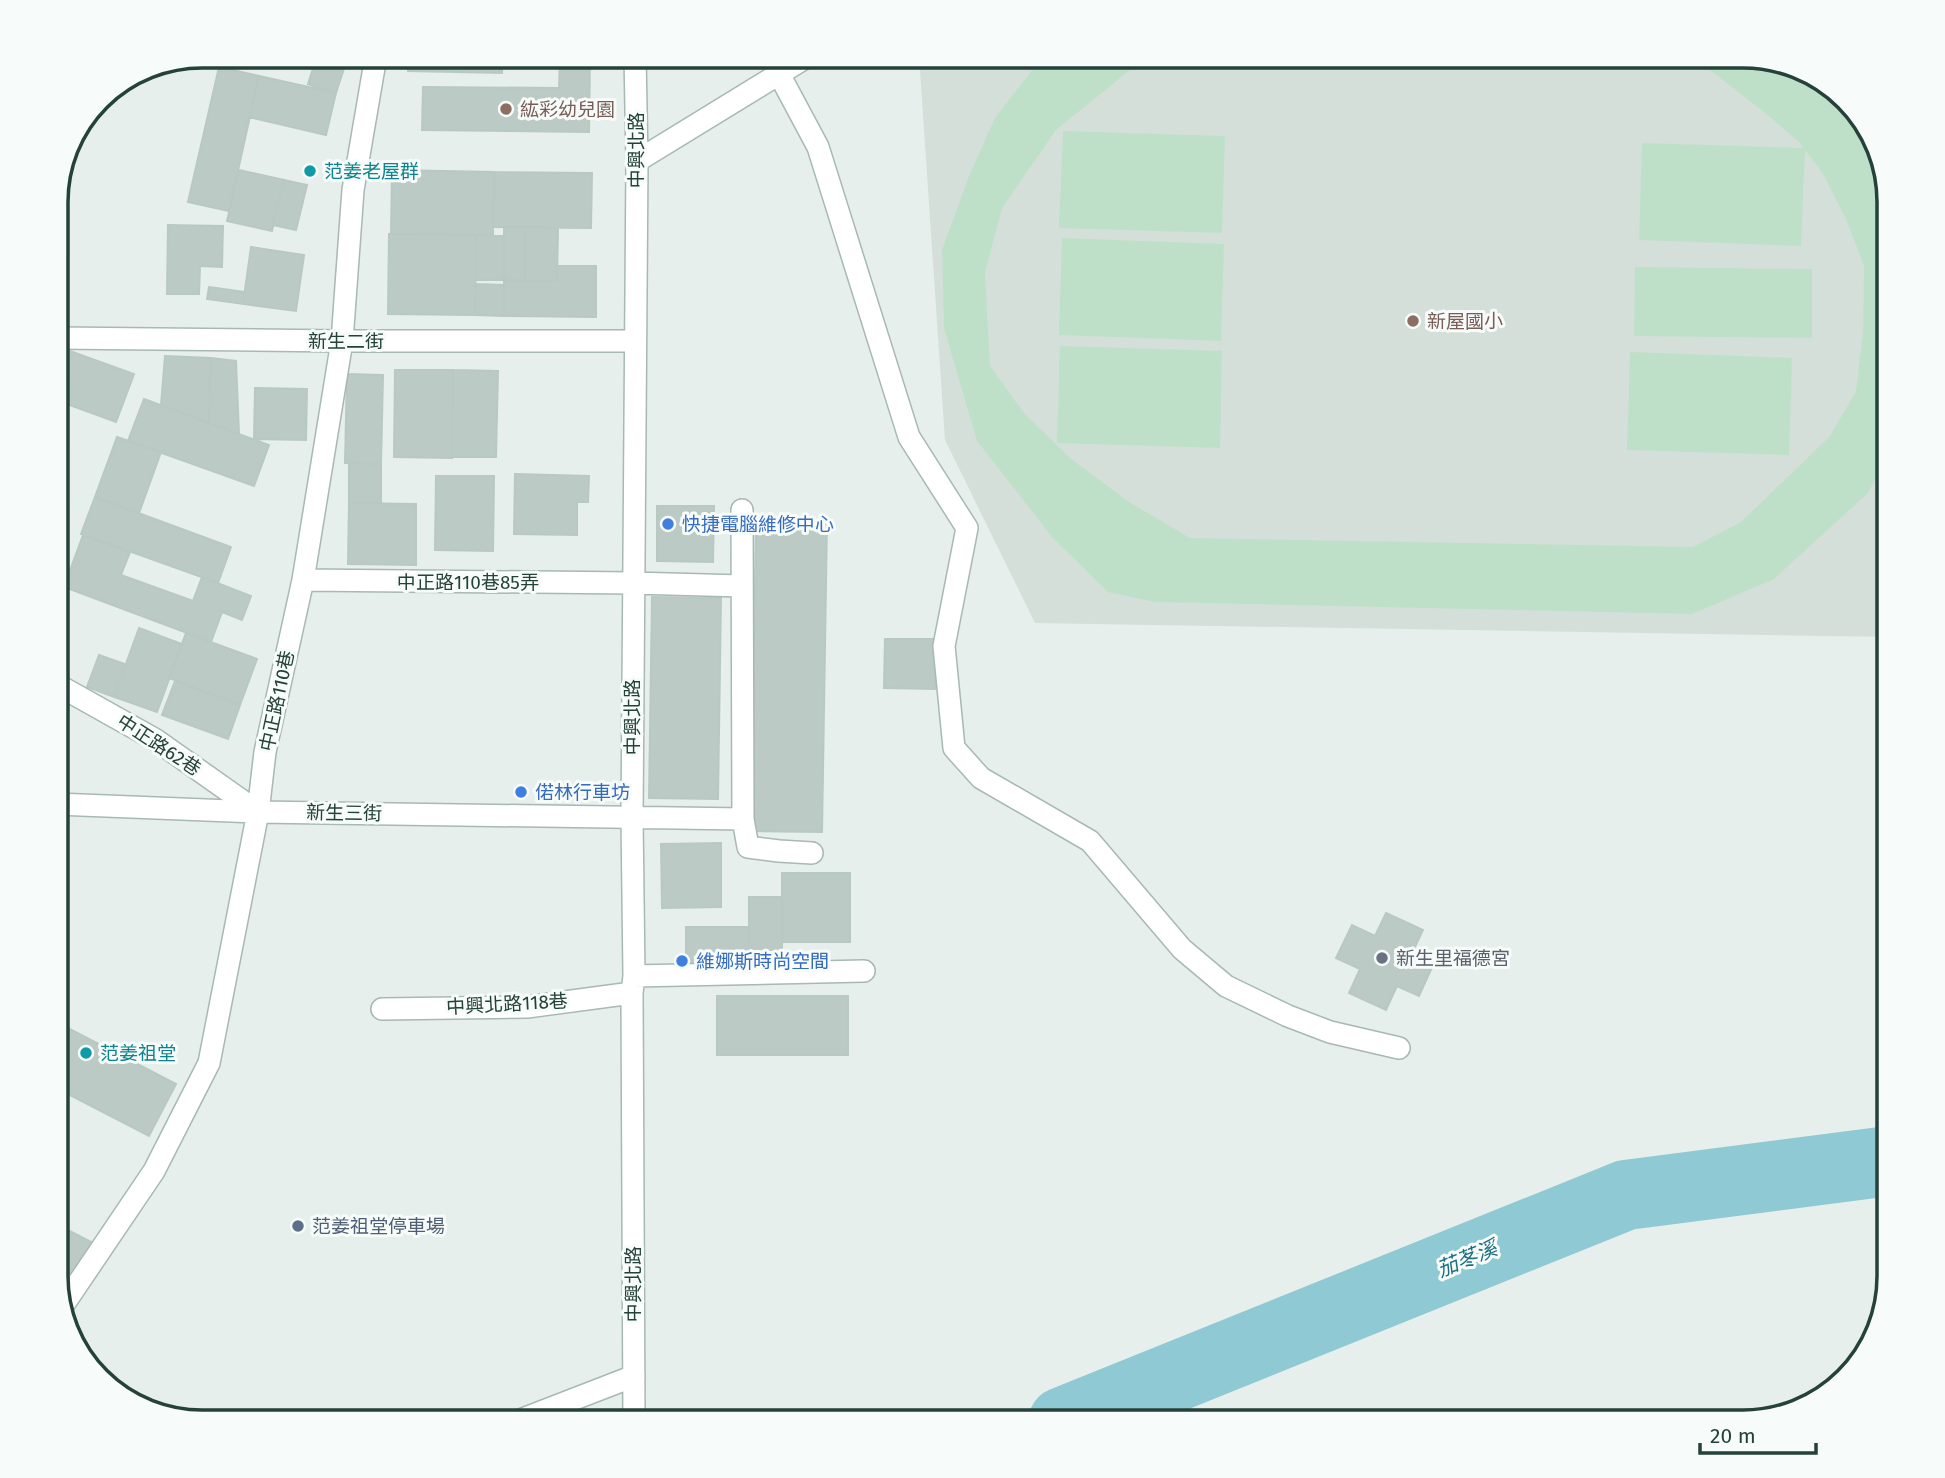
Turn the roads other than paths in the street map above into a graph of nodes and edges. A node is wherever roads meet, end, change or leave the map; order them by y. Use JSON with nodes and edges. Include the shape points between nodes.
{"nodes":[{"id":1,"x":374,"y":68,"type":"edge"},
{"id":2,"x":635,"y":68,"type":"edge"},
{"id":3,"x":788,"y":68,"type":"edge"},
{"id":4,"x":779,"y":74,"type":"junction"},
{"id":5,"x":637,"y":161,"type":"junction"},
{"id":6,"x":69,"y":338,"type":"edge"},
{"id":7,"x":342,"y":341,"type":"junction"},
{"id":8,"x":635,"y":341,"type":"junction"},
{"id":9,"x":742,"y":510,"type":"dead end"},
{"id":10,"x":303,"y":580,"type":"junction"},
{"id":11,"x":633,"y":583,"type":"junction"},
{"id":12,"x":742,"y":586,"type":"junction"},
{"id":13,"x":69,"y":691,"type":"edge"},
{"id":14,"x":69,"y":805,"type":"edge"},
{"id":15,"x":258,"y":812,"type":"junction"},
{"id":16,"x":632,"y":818,"type":"junction"},
{"id":17,"x":743,"y":819,"type":"junction"},
{"id":18,"x":812,"y":853,"type":"dead end"},
{"id":19,"x":864,"y":971,"type":"dead end"},
{"id":20,"x":633,"y":984,"type":"junction"},
{"id":21,"x":382,"y":1009,"type":"dead end"},
{"id":22,"x":1399,"y":1048,"type":"dead end"},
{"id":23,"x":70,"y":1295,"type":"edge"},
{"id":24,"x":634,"y":1376,"type":"junction"},
{"id":25,"x":546,"y":1410,"type":"edge"},
{"id":26,"x":634,"y":1410,"type":"edge"}],
"edges":[{"from":1,"to":7,"type":"street","name":"中正路110巷","via":[[353,190]]},
{"from":2,"to":5,"type":"street","name":"中興北路"},
{"from":3,"to":4,"type":"street"},
{"from":4,"to":5,"type":"street"},
{"from":4,"to":22,"type":"street","via":[[818,147],[909,437],[967,527],[944,646],[954,748],[981,778],[1090,841],[1182,949],[1226,986],[1331,1032]]},
{"from":5,"to":8,"type":"street","name":"中興北路"},
{"from":6,"to":7,"type":"street","name":"新生二街"},
{"from":7,"to":8,"type":"street","name":"新生二街"},
{"from":7,"to":10,"type":"street","name":"中正路110巷"},
{"from":8,"to":11,"type":"street","name":"中興北路"},
{"from":9,"to":12,"type":"street"},
{"from":10,"to":11,"type":"street","name":"中正路110巷85弄"},
{"from":10,"to":15,"type":"street","name":"中正路110巷","via":[[265,752]]},
{"from":11,"to":12,"type":"street","name":"中正路110巷85弄"},
{"from":11,"to":16,"type":"street","name":"中興北路"},
{"from":12,"to":17,"type":"street"},
{"from":13,"to":15,"type":"street","name":"中正路62巷","via":[[156,740]]},
{"from":14,"to":15,"type":"street","name":"新生三街"},
{"from":15,"to":16,"type":"street","name":"新生三街"},
{"from":15,"to":23,"type":"street","name":"中正路110巷","via":[[209,1063],[154,1171]]},
{"from":16,"to":17,"type":"street","name":"新生三街"},
{"from":16,"to":20,"type":"street","name":"中興北路"},
{"from":17,"to":18,"type":"street","via":[[748,847]]},
{"from":19,"to":20,"type":"street","name":"中興北路118巷"},
{"from":20,"to":21,"type":"street","name":"中興北路118巷","via":[[527,1007]]},
{"from":20,"to":24,"type":"street","name":"中興北路"},
{"from":24,"to":25,"type":"street"},
{"from":24,"to":26,"type":"street","name":"中興北路"}]}
